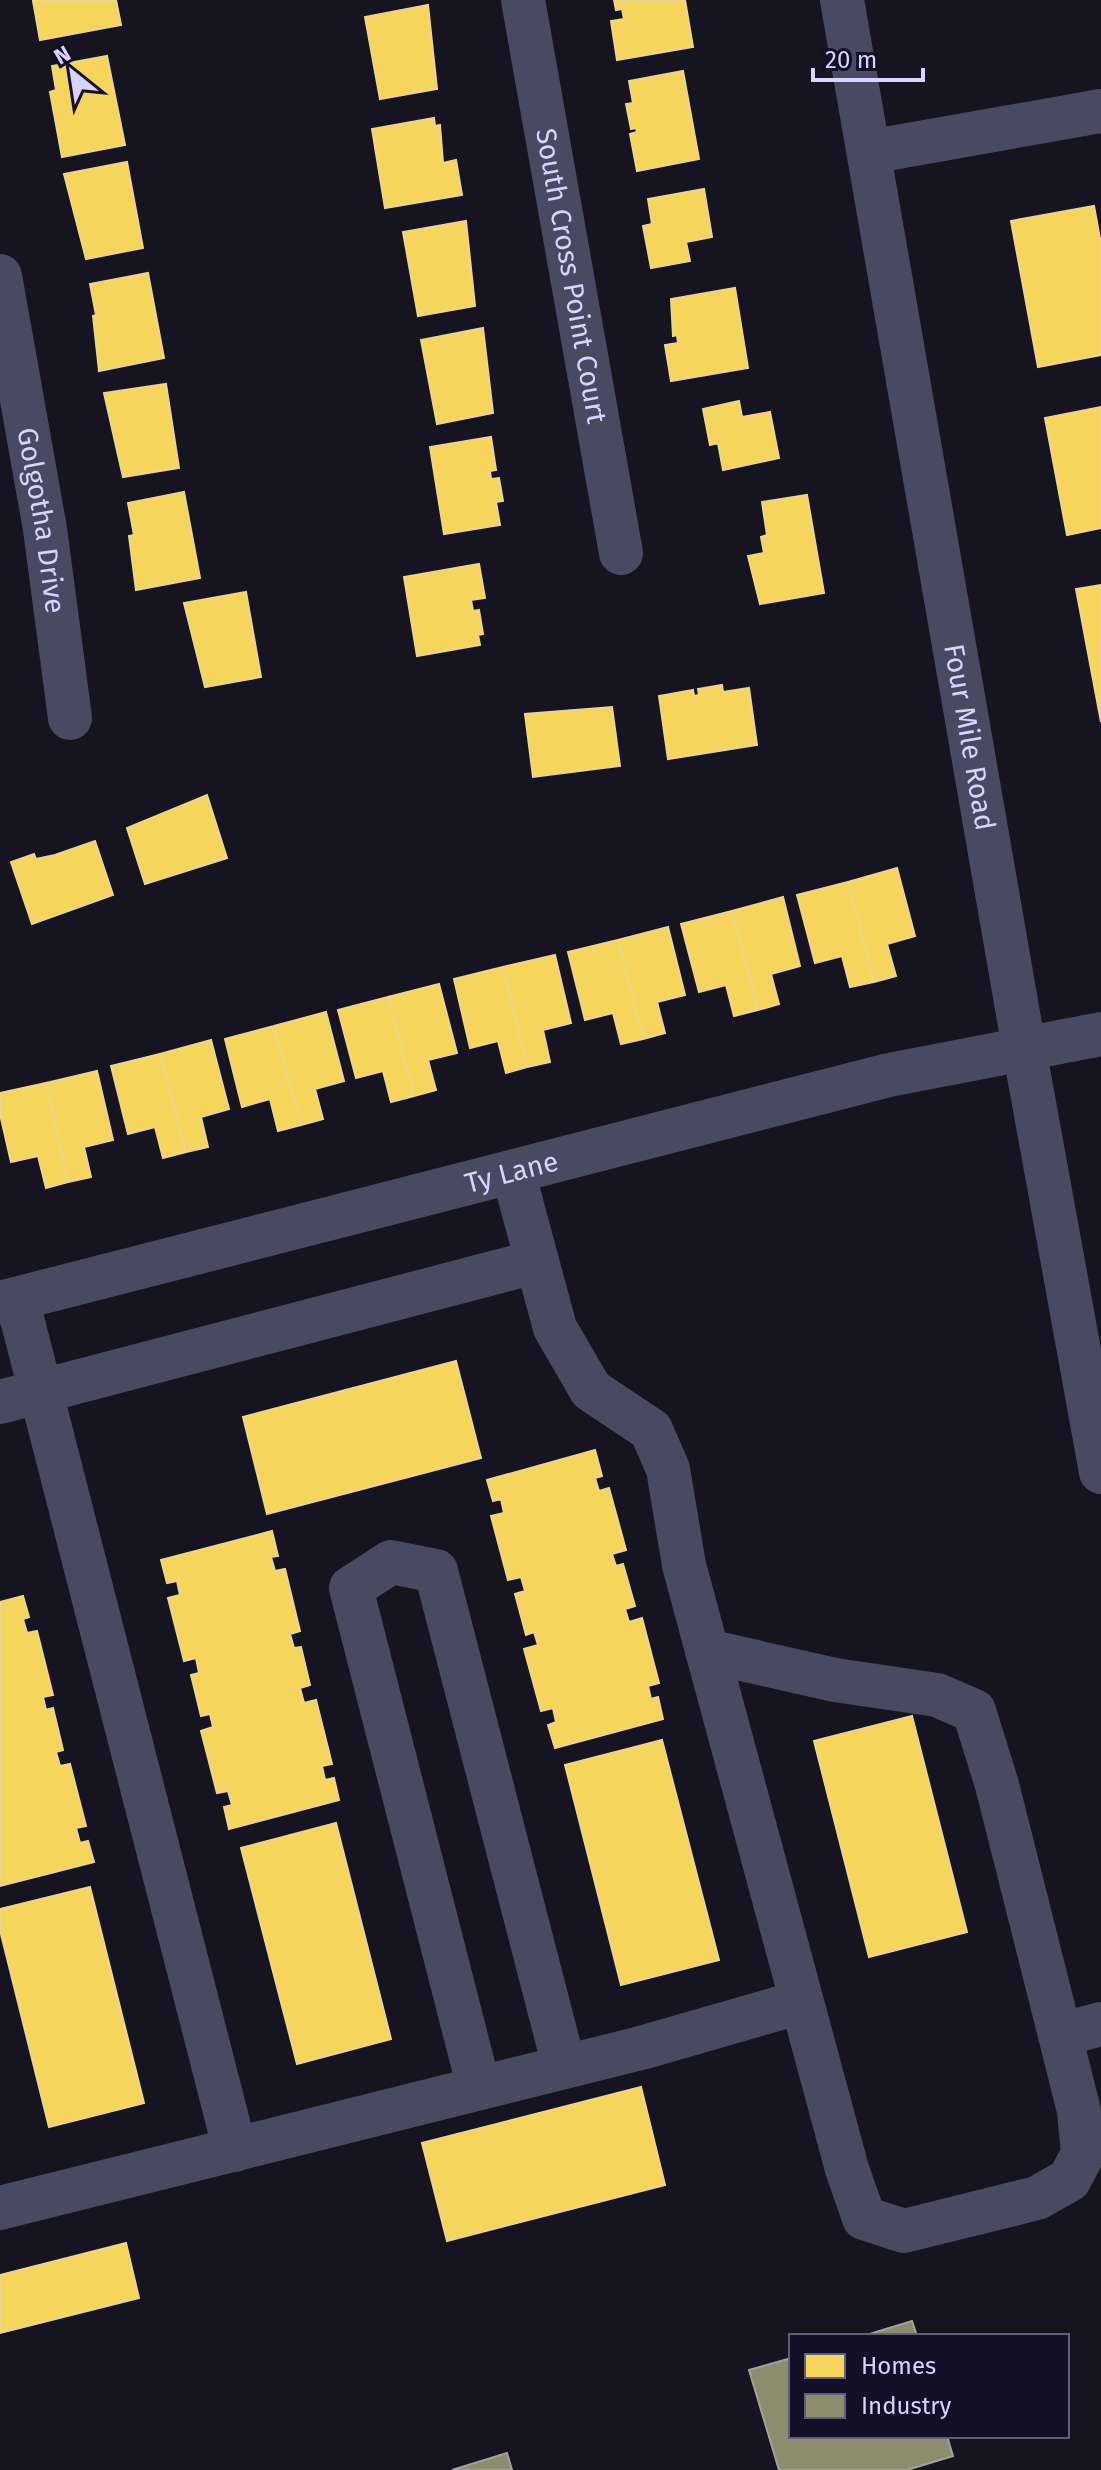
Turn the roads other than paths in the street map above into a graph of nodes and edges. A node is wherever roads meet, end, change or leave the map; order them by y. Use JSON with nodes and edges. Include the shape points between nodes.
{"nodes":[{"id":1,"x":523,"y":0,"type":"edge"},
{"id":2,"x":842,"y":0,"type":"edge"},
{"id":3,"x":1101,"y":111,"type":"edge"},
{"id":4,"x":869,"y":152,"type":"junction"},
{"id":5,"x":0,"y":276,"type":"edge"},
{"id":6,"x":621,"y":553,"type":"dead end"},
{"id":7,"x":70,"y":718,"type":"dead end"},
{"id":8,"x":1101,"y":1034,"type":"edge"},
{"id":9,"x":1024,"y":1048,"type":"junction"},
{"id":10,"x":513,"y":1172,"type":"junction"},
{"id":11,"x":535,"y":1262,"type":"junction"},
{"id":12,"x":8,"y":1301,"type":"edge"},
{"id":13,"x":20,"y":1397,"type":"edge"},
{"id":14,"x":1101,"y":1472,"type":"edge"},
{"id":15,"x":707,"y":1651,"type":"junction"},
{"id":16,"x":801,"y":2002,"type":"junction"},
{"id":17,"x":1101,"y":2024,"type":"edge"},
{"id":18,"x":1060,"y":2035,"type":"junction"},
{"id":19,"x":564,"y":2066,"type":"junction"},
{"id":20,"x":479,"y":2088,"type":"junction"},
{"id":21,"x":235,"y":2150,"type":"junction"},
{"id":22,"x":0,"y":2208,"type":"edge"}],
"edges":[{"from":1,"to":6,"type":"street","name":"South Cross Point Court"},
{"from":2,"to":4,"type":"street","name":"Four Mile Road"},
{"from":3,"to":4,"type":"street"},
{"from":4,"to":9,"type":"street","name":"Four Mile Road"},
{"from":5,"to":7,"type":"street","name":"Golgotha Drive","via":[[45,529]]},
{"from":8,"to":9,"type":"street","name":"Ty Lane"},
{"from":9,"to":10,"type":"street","name":"Ty Lane","via":[[889,1075]]},
{"from":9,"to":14,"type":"street","name":"Four Mile Road"},
{"from":10,"to":11,"type":"street"},
{"from":10,"to":12,"type":"street","name":"Ty Lane"},
{"from":11,"to":13,"type":"street"},
{"from":11,"to":15,"type":"street","via":[[555,1328],[591,1390],[651,1430],[668,1469],[684,1565]]},
{"from":12,"to":13,"type":"street"},
{"from":13,"to":21,"type":"street"},
{"from":15,"to":16,"type":"street"},
{"from":15,"to":18,"type":"street","via":[[835,1680],[937,1695],[974,1711]]},
{"from":16,"to":18,"type":"street","via":[[864,2218],[904,2231],[1037,2198],[1069,2180],[1083,2154],[1079,2111]]},
{"from":16,"to":19,"type":"street"},
{"from":17,"to":18,"type":"street"},
{"from":19,"to":20,"type":"street"},
{"from":19,"to":20,"type":"street","via":[[436,1571],[391,1562],[351,1588]]},
{"from":20,"to":21,"type":"street"},
{"from":21,"to":22,"type":"street"}]}
